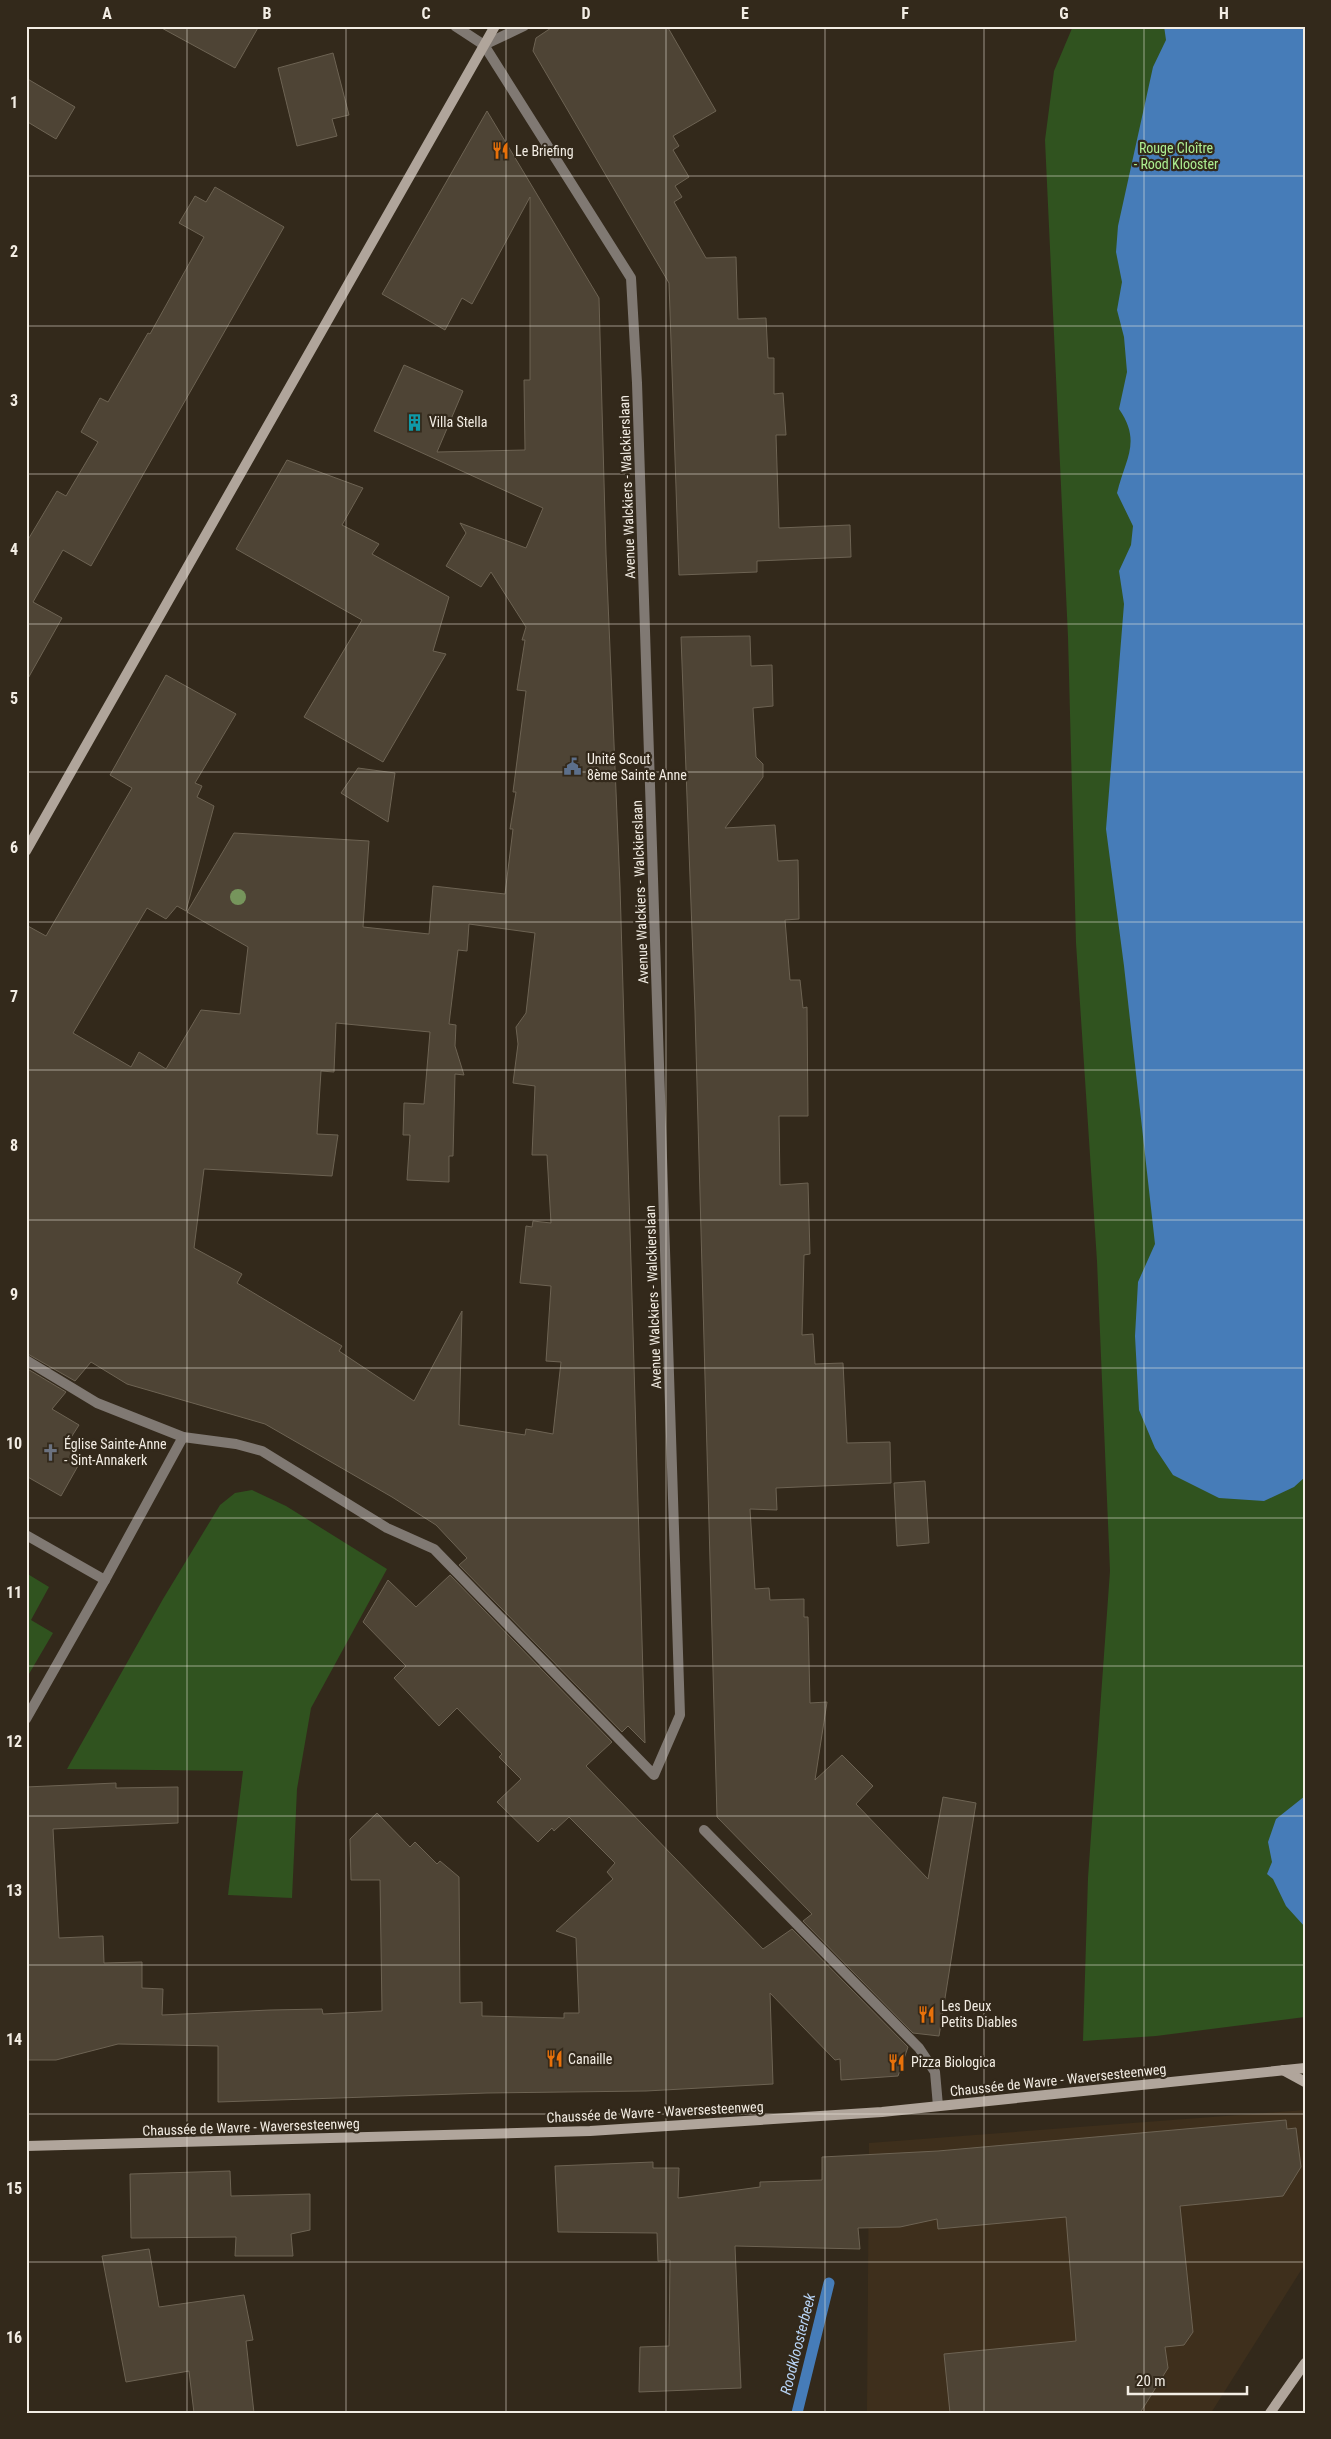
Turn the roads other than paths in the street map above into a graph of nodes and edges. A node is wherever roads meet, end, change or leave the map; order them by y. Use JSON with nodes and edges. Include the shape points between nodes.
{"nodes":[{"id":1,"x":455,"y":26,"type":"edge"},
{"id":2,"x":495,"y":26,"type":"edge"},
{"id":3,"x":524,"y":26,"type":"edge"},
{"id":4,"x":484,"y":45,"type":"junction"},
{"id":5,"x":26,"y":851,"type":"edge"},
{"id":6,"x":26,"y":1360,"type":"edge"},
{"id":7,"x":183,"y":1437,"type":"junction"},
{"id":8,"x":26,"y":1535,"type":"edge"},
{"id":9,"x":105,"y":1580,"type":"junction"},
{"id":10,"x":26,"y":1719,"type":"edge"},
{"id":11,"x":704,"y":1830,"type":"dead end"},
{"id":12,"x":1305,"y":2068,"type":"edge"},
{"id":13,"x":1283,"y":2070,"type":"junction"},
{"id":14,"x":1305,"y":2082,"type":"edge"},
{"id":15,"x":938,"y":2106,"type":"junction"},
{"id":16,"x":26,"y":2146,"type":"edge"},
{"id":17,"x":1305,"y":2363,"type":"edge"},
{"id":18,"x":1270,"y":2413,"type":"edge"}],
"edges":[{"from":1,"to":4,"type":"street"},
{"from":2,"to":4,"type":"main road"},
{"from":3,"to":4,"type":"street"},
{"from":4,"to":5,"type":"main road"},
{"from":4,"to":7,"type":"street","name":"Avenue Walckiers - Walckierslaan","via":[[631,278],[680,1715],[654,1775],[434,1549],[387,1528],[262,1451]]},
{"from":6,"to":7,"type":"street","via":[[98,1403]]},
{"from":7,"to":9,"type":"street"},
{"from":8,"to":9,"type":"street"},
{"from":9,"to":10,"type":"street"},
{"from":11,"to":15,"type":"street","via":[[918,2048],[935,2072]]},
{"from":12,"to":13,"type":"main road","name":"Chaussée de Wavre - Waversesteenweg"},
{"from":13,"to":14,"type":"main road"},
{"from":13,"to":15,"type":"main road","name":"Chaussée de Wavre - Waversesteenweg"},
{"from":15,"to":16,"type":"main road","name":"Chaussée de Wavre - Waversesteenweg","via":[[590,2131]]},
{"from":17,"to":18,"type":"main road"}]}
